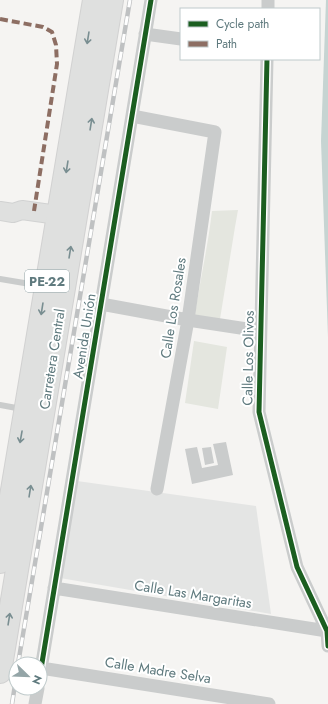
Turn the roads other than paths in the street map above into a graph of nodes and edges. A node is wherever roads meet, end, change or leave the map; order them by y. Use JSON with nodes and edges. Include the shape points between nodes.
{"nodes":[{"id":1,"x":94,"y":0,"type":"edge"},
{"id":2,"x":112,"y":0,"type":"edge"},
{"id":3,"x":150,"y":0,"type":"edge"},
{"id":4,"x":145,"y":34,"type":"junction"},
{"id":5,"x":180,"y":39,"type":"edge"},
{"id":6,"x":266,"y":60,"type":"edge"},
{"id":7,"x":132,"y":116,"type":"junction"},
{"id":8,"x":7,"y":212,"type":"edge"},
{"id":9,"x":66,"y":222,"type":"junction"},
{"id":10,"x":0,"y":279,"type":"edge"},
{"id":11,"x":46,"y":286,"type":"junction"},
{"id":12,"x":101,"y":304,"type":"junction"},
{"id":13,"x":188,"y":320,"type":"junction"},
{"id":14,"x":260,"y":331,"type":"junction"},
{"id":15,"x":0,"y":405,"type":"edge"},
{"id":16,"x":26,"y":410,"type":"junction"},
{"id":17,"x":157,"y":488,"type":"dead end"},
{"id":18,"x":3,"y":524,"type":"edge"},
{"id":19,"x":0,"y":562,"type":"edge"},
{"id":20,"x":54,"y":588,"type":"junction"},
{"id":21,"x":327,"y":631,"type":"edge"},
{"id":22,"x":328,"y":646,"type":"edge"},
{"id":23,"x":43,"y":656,"type":"edge"},
{"id":24,"x":0,"y":672,"type":"edge"},
{"id":25,"x":48,"y":673,"type":"edge"},
{"id":26,"x":269,"y":704,"type":"edge"}],
"edges":[{"from":1,"to":9,"type":"highway","name":"Carretera Central","number":"PE-22","one_way":true},
{"from":9,"to":2,"type":"highway","name":"Carretera Central","number":"PE-22","one_way":true},
{"from":3,"to":4,"type":"street","name":"Avenida Unión"},
{"from":4,"to":5,"type":"street"},
{"from":4,"to":7,"type":"street","name":"Avenida Unión"},
{"from":6,"to":14,"type":"street","name":"Calle Los Olivos"},
{"from":7,"to":12,"type":"street","name":"Avenida Unión"},
{"from":7,"to":13,"type":"street","name":"Calle Los Rosales","via":[[215,132]]},
{"from":8,"to":9,"type":"street","via":[[22,210]]},
{"from":9,"to":11,"type":"highway","name":"Carretera Central","number":"PE-22"},
{"from":24,"to":9,"type":"highway","name":"Carretera Central","number":"PE-22","one_way":true},
{"from":10,"to":11,"type":"lane"},
{"from":11,"to":16,"type":"highway","name":"Carretera Central","number":"PE-22","one_way":true},
{"from":12,"to":13,"type":"street"},
{"from":12,"to":20,"type":"street","name":"Avenida Unión"},
{"from":13,"to":14,"type":"street"},
{"from":13,"to":17,"type":"street","name":"Calle Los Rosales"},
{"from":14,"to":21,"type":"street","name":"Calle Los Olivos","via":[[259,412],[297,567]]},
{"from":15,"to":16,"type":"lane"},
{"from":16,"to":18,"type":"highway","name":"Carretera Central","number":"PE-22","one_way":true},
{"from":18,"to":19,"type":"highway","name":"Carretera Central","number":"PE-22"},
{"from":20,"to":21,"type":"street","name":"Calle Las Margaritas"},
{"from":20,"to":23,"type":"street","name":"Avenida Unión"},
{"from":21,"to":22,"type":"street","name":"Calle Los Olivos"},
{"from":25,"to":26,"type":"street","name":"Calle Madre Selva"}]}
